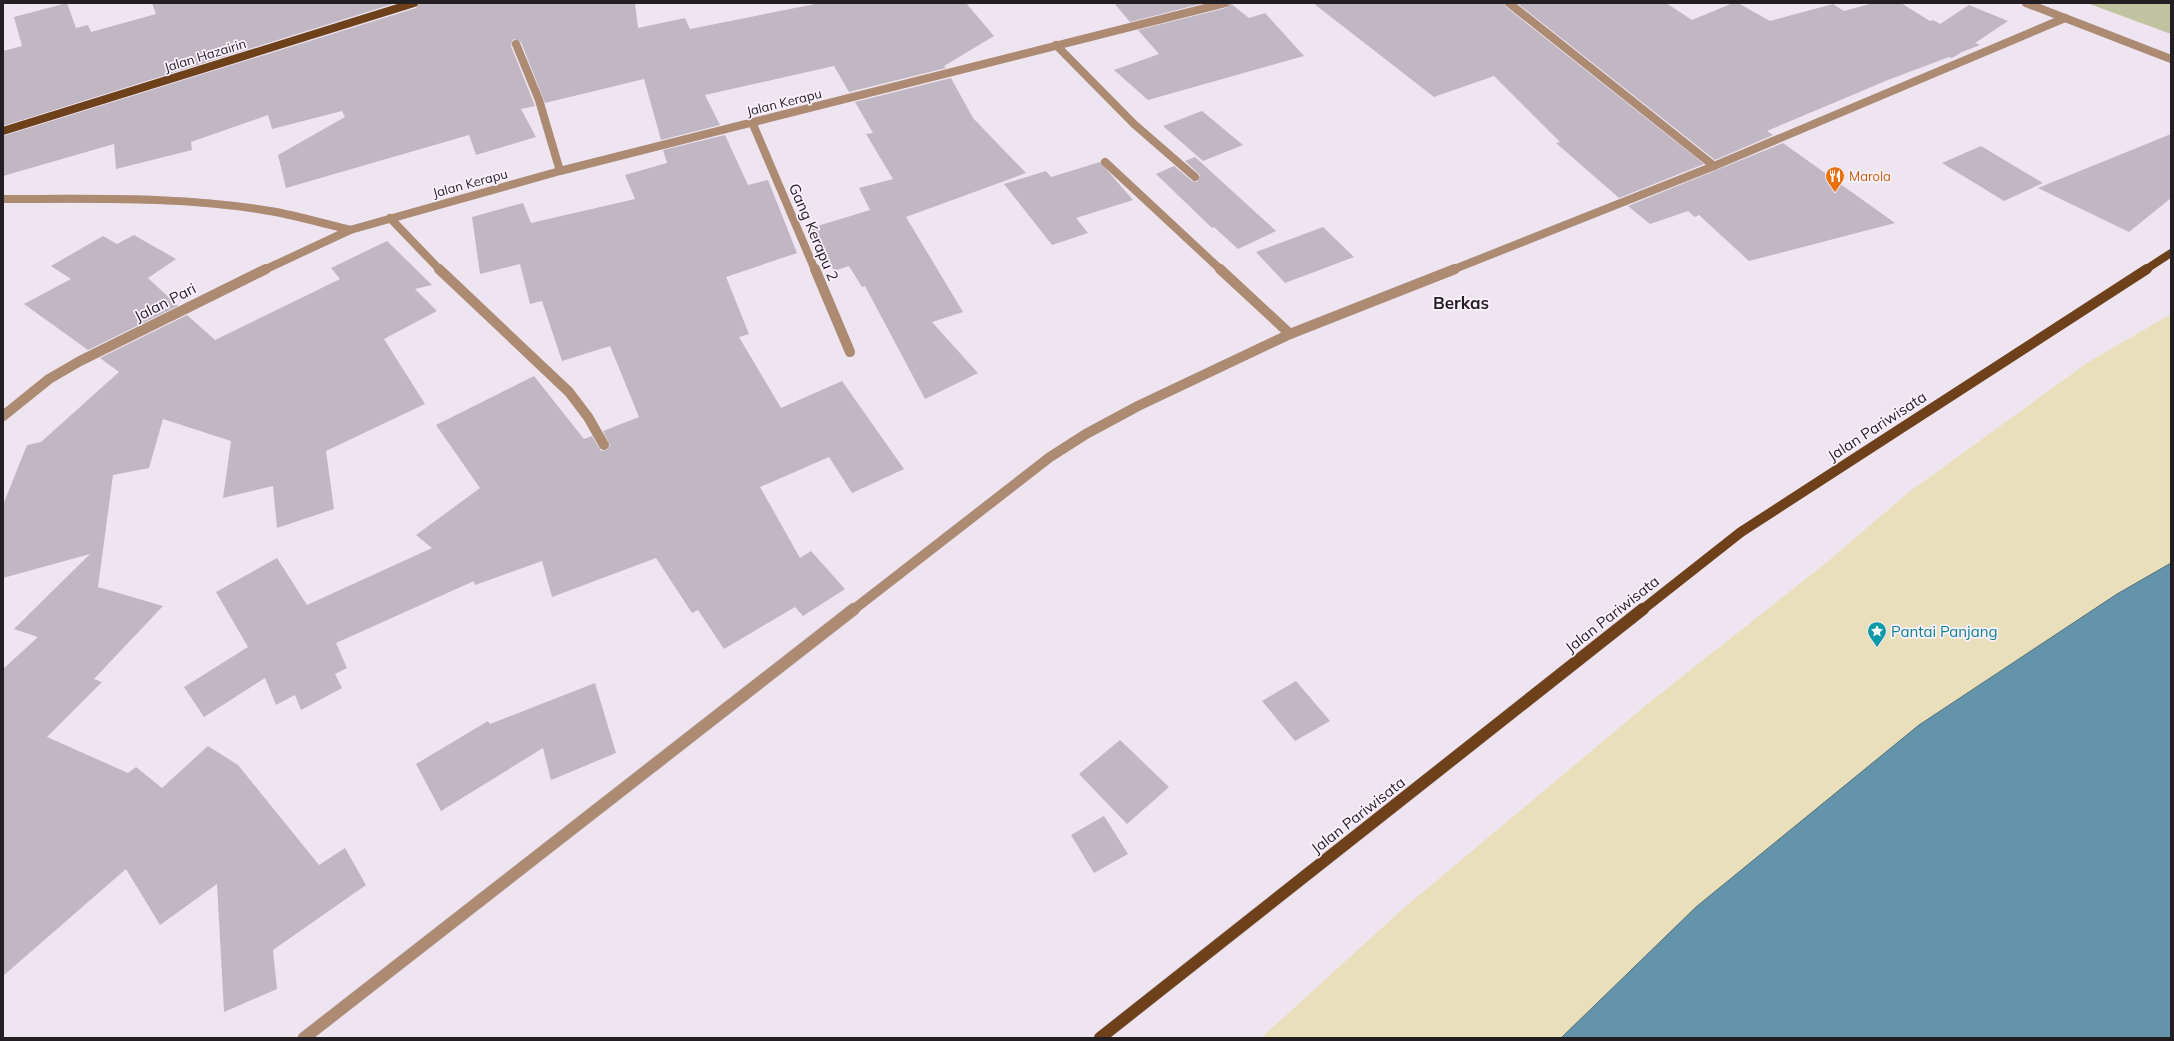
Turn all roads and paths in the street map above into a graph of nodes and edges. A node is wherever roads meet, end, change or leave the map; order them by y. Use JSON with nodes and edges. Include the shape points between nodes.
{"nodes":[{"id":1,"x":414,"y":3,"type":"edge"},
{"id":2,"x":1225,"y":3,"type":"edge"},
{"id":3,"x":1509,"y":3,"type":"edge"},
{"id":4,"x":2026,"y":3,"type":"edge"},
{"id":5,"x":2064,"y":18,"type":"junction"},
{"id":6,"x":516,"y":44,"type":"dead end"},
{"id":7,"x":1056,"y":45,"type":"junction"},
{"id":8,"x":2171,"y":59,"type":"edge"},
{"id":9,"x":752,"y":122,"type":"junction"},
{"id":10,"x":3,"y":131,"type":"edge"},
{"id":11,"x":1105,"y":162,"type":"dead end"},
{"id":12,"x":1714,"y":166,"type":"junction"},
{"id":13,"x":560,"y":171,"type":"junction"},
{"id":14,"x":1195,"y":177,"type":"dead end"},
{"id":15,"x":3,"y":199,"type":"edge"},
{"id":16,"x":390,"y":218,"type":"junction"},
{"id":17,"x":350,"y":230,"type":"junction"},
{"id":18,"x":2171,"y":253,"type":"edge"},
{"id":19,"x":1290,"y":334,"type":"junction"},
{"id":20,"x":850,"y":352,"type":"dead end"},
{"id":21,"x":3,"y":416,"type":"edge"},
{"id":22,"x":604,"y":445,"type":"dead end"},
{"id":23,"x":304,"y":1038,"type":"edge"},
{"id":24,"x":1100,"y":1038,"type":"edge"}],
"edges":[{"from":1,"to":10,"type":"main road","name":"Jalan Hazairin"},
{"from":2,"to":7,"type":"street","name":"Jalan Kerapu"},
{"from":3,"to":12,"type":"street"},
{"from":4,"to":5,"type":"street"},
{"from":5,"to":8,"type":"street"},
{"from":5,"to":12,"type":"street"},
{"from":6,"to":13,"type":"street","via":[[539,100]]},
{"from":7,"to":9,"type":"street","name":"Jalan Kerapu"},
{"from":7,"to":14,"type":"street","via":[[1134,124]]},
{"from":9,"to":13,"type":"street","name":"Jalan Kerapu"},
{"from":9,"to":20,"type":"street","name":"Gang Kerapu 2"},
{"from":11,"to":19,"type":"street"},
{"from":12,"to":19,"type":"street"},
{"from":13,"to":16,"type":"street","name":"Jalan Kerapu"},
{"from":15,"to":17,"type":"street","via":[[95,198],[202,203],[276,212]]},
{"from":16,"to":17,"type":"street","name":"Jalan Kerapu"},
{"from":16,"to":22,"type":"street","via":[[433,263],[569,392],[588,417]]},
{"from":17,"to":21,"type":"street","name":"Jalan Pari","via":[[218,291],[80,361],[49,379]]},
{"from":18,"to":24,"type":"main road","name":"Jalan Pariwisata","via":[[1741,532]]},
{"from":19,"to":23,"type":"street","via":[[1138,406],[1050,457]]}]}
